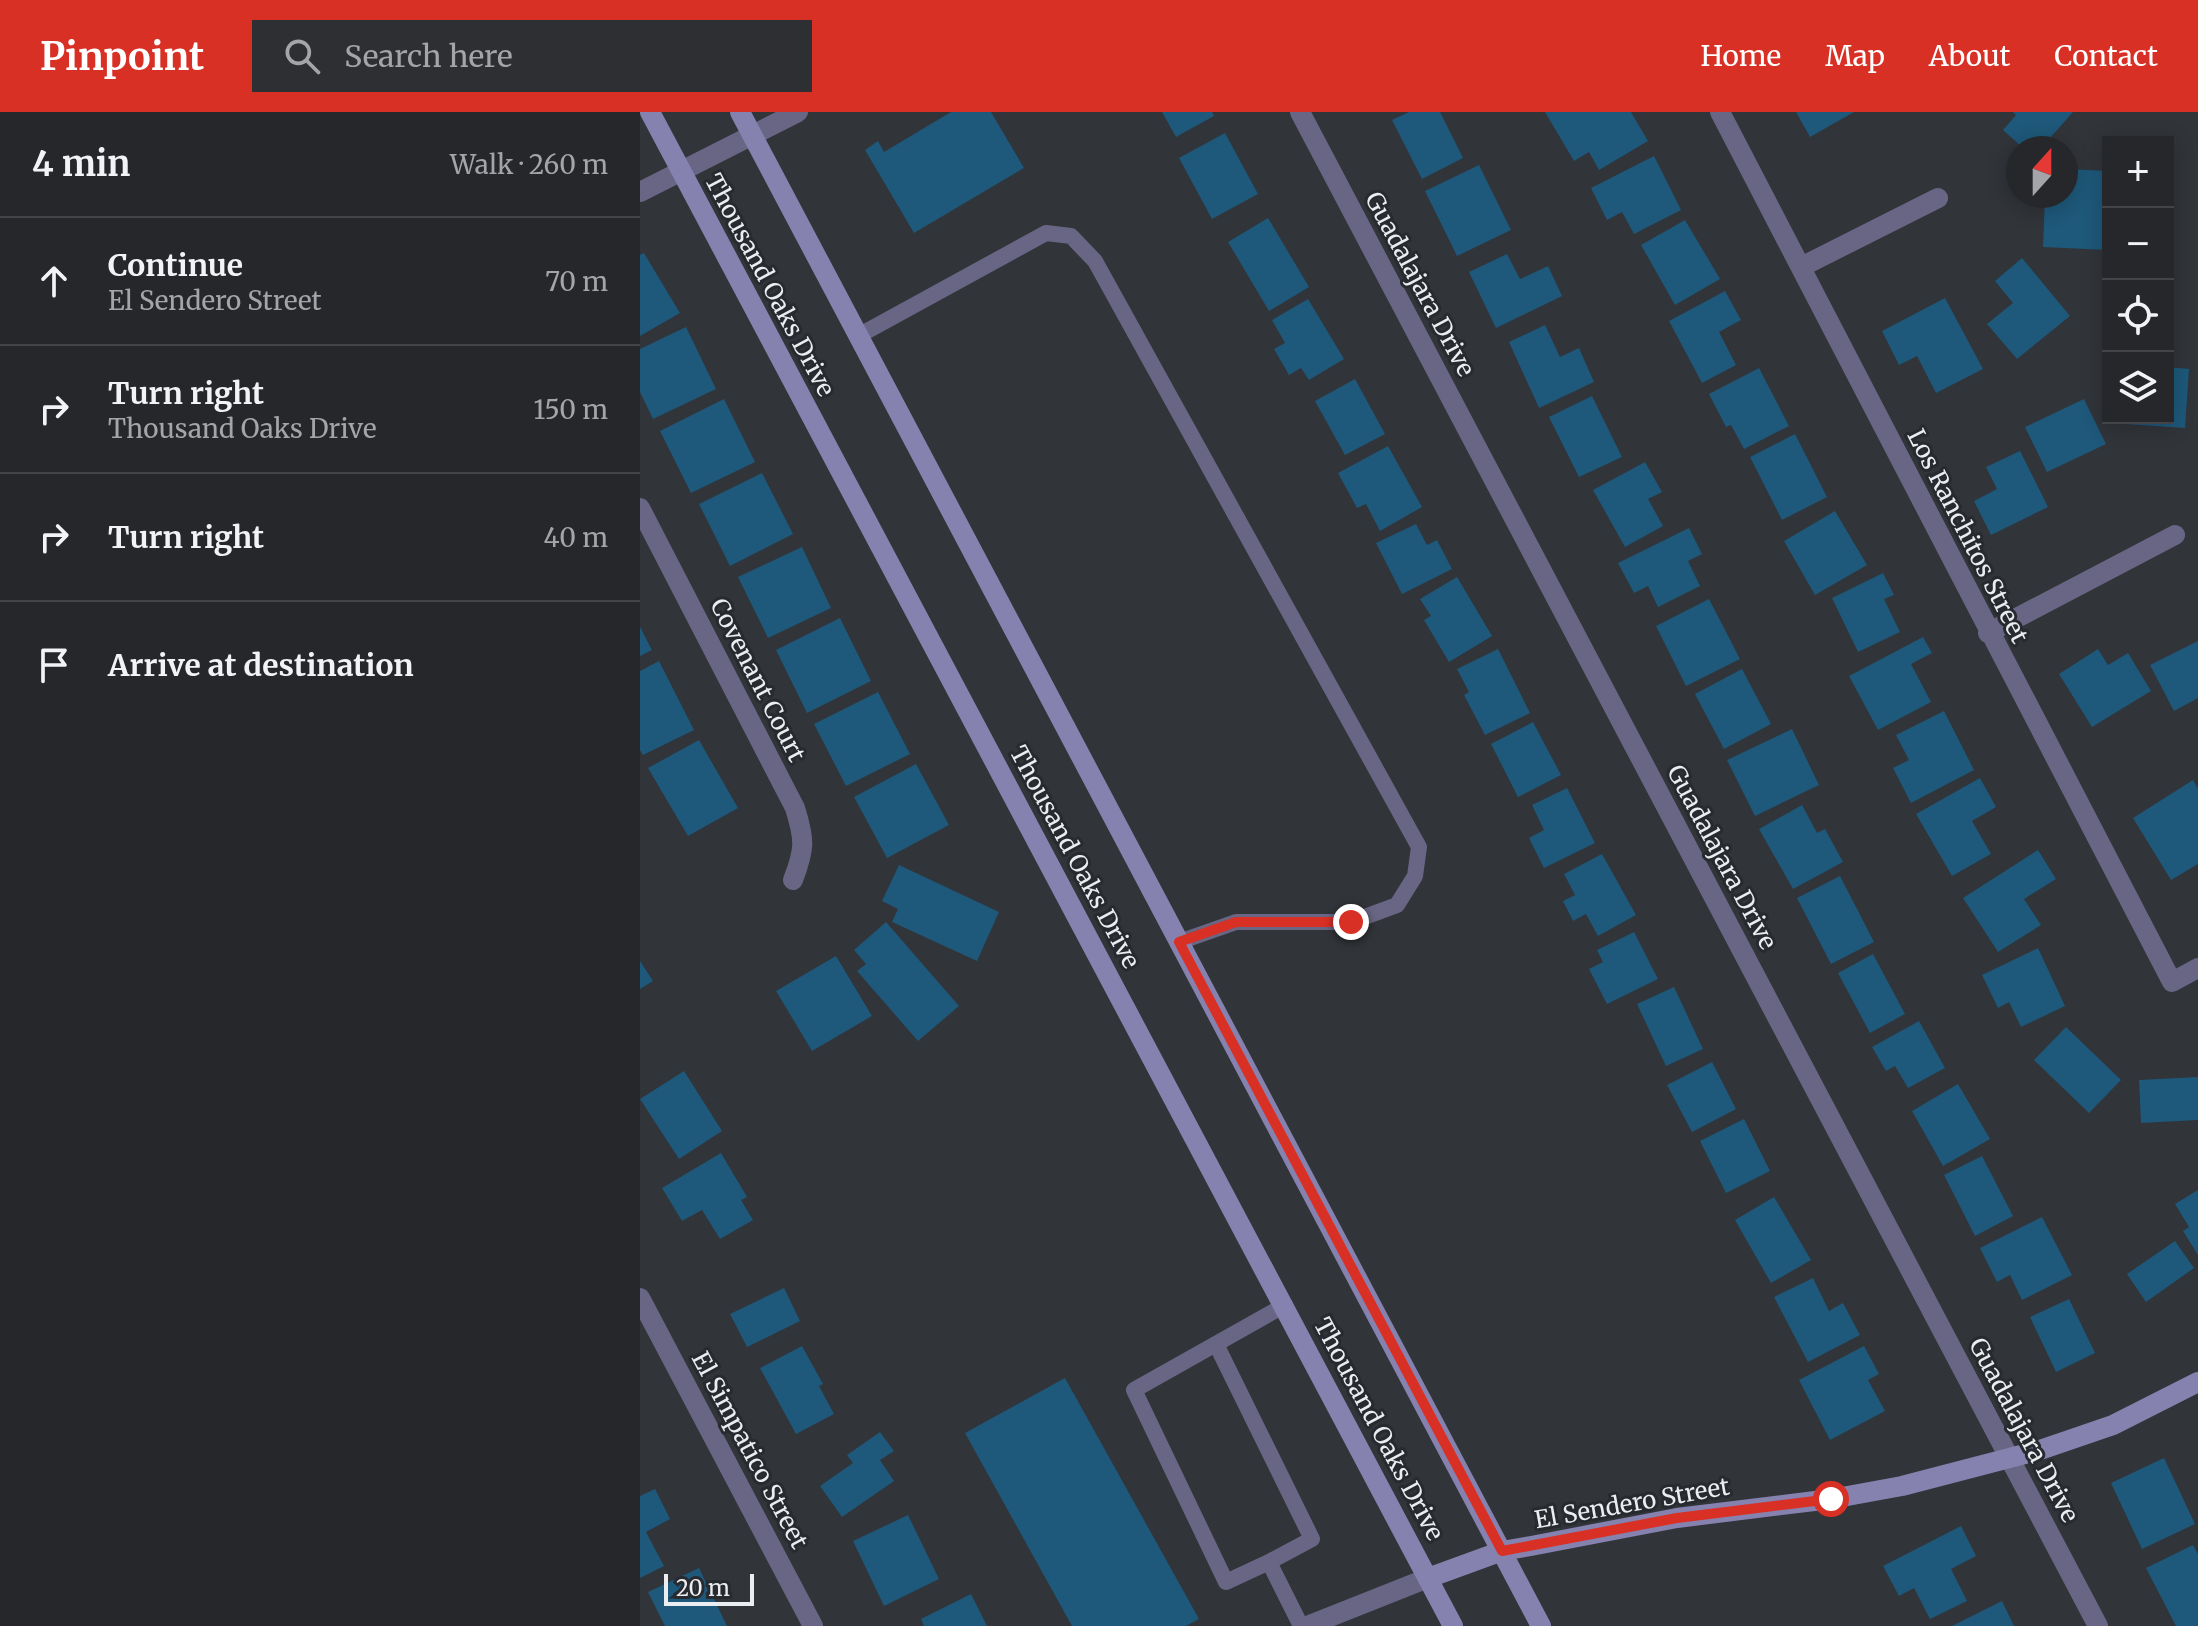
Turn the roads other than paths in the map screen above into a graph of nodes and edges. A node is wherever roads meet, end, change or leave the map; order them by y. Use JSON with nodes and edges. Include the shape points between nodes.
{"nodes":[{"id":1,"x":650,"y":112,"type":"edge"},
{"id":2,"x":740,"y":112,"type":"edge"},
{"id":3,"x":798,"y":112,"type":"edge"},
{"id":4,"x":1300,"y":112,"type":"edge"},
{"id":5,"x":1720,"y":112,"type":"edge"},
{"id":6,"x":752,"y":137,"type":"junction"},
{"id":7,"x":679,"y":170,"type":"junction"},
{"id":8,"x":640,"y":192,"type":"edge"},
{"id":9,"x":1938,"y":198,"type":"dead end"},
{"id":10,"x":1801,"y":267,"type":"junction"},
{"id":11,"x":858,"y":336,"type":"junction"},
{"id":12,"x":640,"y":508,"type":"edge"},
{"id":13,"x":2175,"y":535,"type":"dead end"},
{"id":14,"x":1988,"y":633,"type":"junction"},
{"id":15,"x":793,"y":880,"type":"dead end"},
{"id":16,"x":1179,"y":942,"type":"junction"},
{"id":17,"x":2198,"y":968,"type":"edge"},
{"id":18,"x":640,"y":1298,"type":"edge"},
{"id":19,"x":1285,"y":1305,"type":"junction"},
{"id":20,"x":1216,"y":1344,"type":"junction"},
{"id":21,"x":2198,"y":1382,"type":"edge"},
{"id":22,"x":2009,"y":1458,"type":"junction"},
{"id":23,"x":1502,"y":1551,"type":"junction"},
{"id":24,"x":1269,"y":1562,"type":"junction"},
{"id":25,"x":1428,"y":1578,"type":"junction"},
{"id":26,"x":1343,"y":1619,"type":"edge"},
{"id":27,"x":813,"y":1626,"type":"edge"},
{"id":28,"x":1301,"y":1626,"type":"edge"},
{"id":29,"x":1307,"y":1626,"type":"edge"},
{"id":30,"x":1453,"y":1626,"type":"edge"},
{"id":31,"x":1541,"y":1626,"type":"edge"},
{"id":32,"x":2098,"y":1626,"type":"edge"}],
"edges":[{"from":1,"to":7,"type":"main road","name":"Thousand Oaks Drive"},
{"from":2,"to":6,"type":"main road"},
{"from":3,"to":6,"type":"street"},
{"from":4,"to":22,"type":"street","name":"Guadalajara Drive"},
{"from":5,"to":10,"type":"street","name":"Los Ranchitos Street"},
{"from":6,"to":7,"type":"street"},
{"from":6,"to":11,"type":"main road"},
{"from":7,"to":8,"type":"street"},
{"from":7,"to":19,"type":"main road","name":"Thousand Oaks Drive"},
{"from":9,"to":10,"type":"street"},
{"from":10,"to":14,"type":"street","name":"Los Ranchitos Street"},
{"from":11,"to":16,"type":"main road"},
{"from":11,"to":16,"type":"lane","via":[[1046,233],[1071,236],[1095,261],[1419,847],[1415,876],[1397,905],[1351,922],[1236,922]]},
{"from":12,"to":15,"type":"street","name":"Covenant Court","via":[[795,808],[804,852]]},
{"from":13,"to":14,"type":"street"},
{"from":14,"to":17,"type":"street","name":"Los Ranchitos Street","via":[[2172,982]]},
{"from":16,"to":23,"type":"main road"},
{"from":18,"to":27,"type":"street","name":"El Simpatico Street"},
{"from":19,"to":20,"type":"lane"},
{"from":19,"to":25,"type":"main road","name":"Thousand Oaks Drive"},
{"from":20,"to":24,"type":"lane","via":[[1312,1539]]},
{"from":20,"to":24,"type":"lane","via":[[1134,1390],[1226,1582]]},
{"from":21,"to":22,"type":"main road","name":"El Sendero Street","via":[[2113,1425]]},
{"from":22,"to":23,"type":"main road","name":"El Sendero Street","via":[[1902,1486],[1677,1518]]},
{"from":22,"to":32,"type":"street","name":"Guadalajara Drive"},
{"from":23,"to":25,"type":"main road","name":"El Sendero Street"},
{"from":23,"to":31,"type":"main road"},
{"from":24,"to":28,"type":"lane"},
{"from":25,"to":26,"type":"street","name":"El Sendero Street"},
{"from":25,"to":30,"type":"main road","name":"Thousand Oaks Drive"},
{"from":26,"to":29,"type":"street","name":"El Sendero Street"}]}
